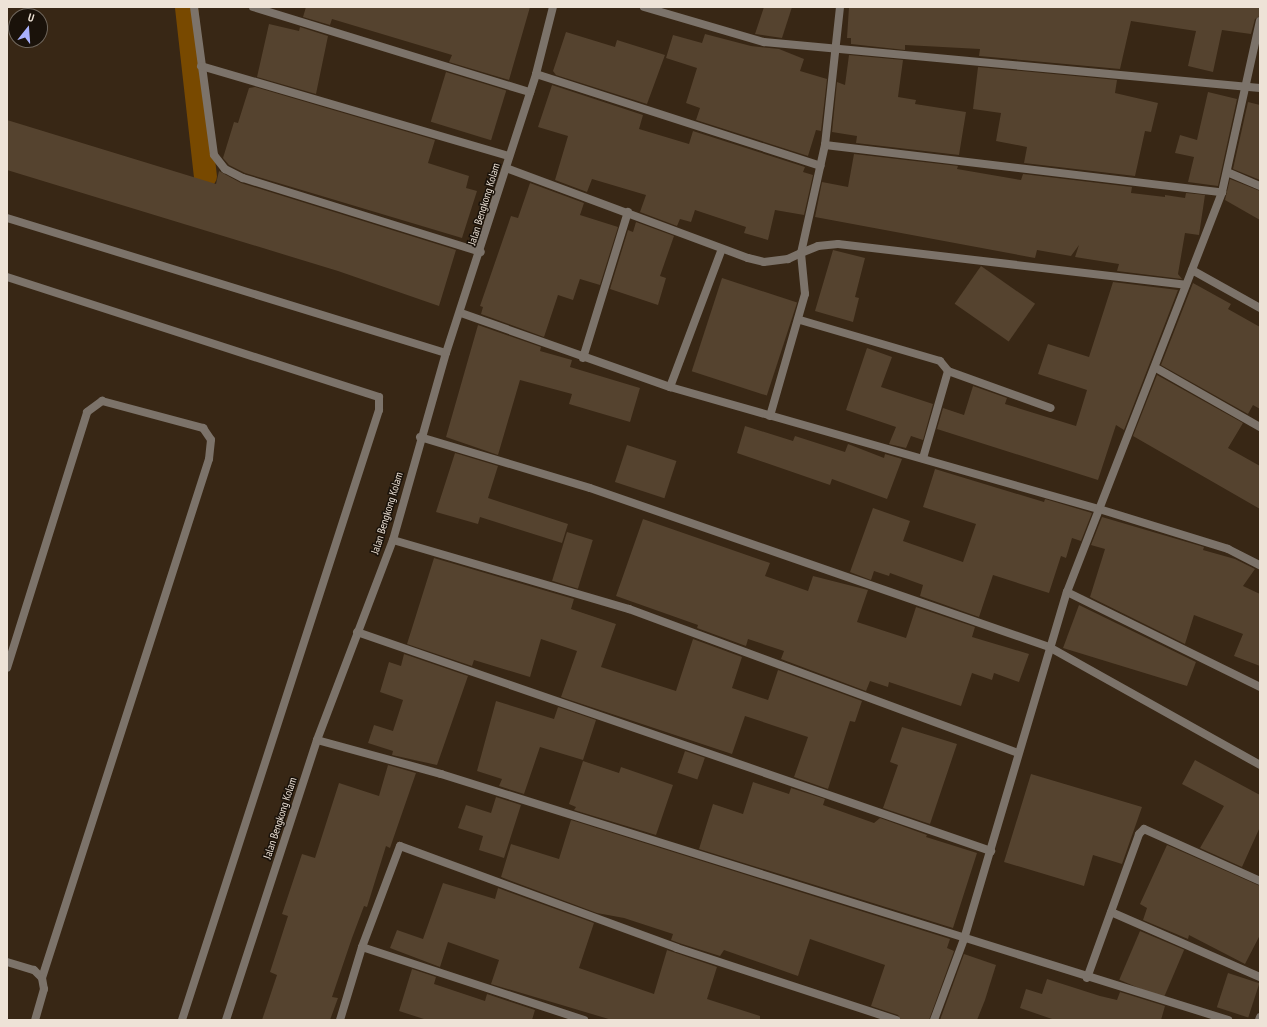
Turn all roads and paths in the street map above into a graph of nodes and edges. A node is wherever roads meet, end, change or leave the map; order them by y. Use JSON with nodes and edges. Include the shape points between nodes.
{"nodes":[{"id":1,"x":194,"y":7,"type":"edge"},
{"id":2,"x":253,"y":7,"type":"edge"},
{"id":3,"x":553,"y":7,"type":"edge"},
{"id":4,"x":644,"y":7,"type":"edge"},
{"id":5,"x":840,"y":7,"type":"edge"},
{"id":6,"x":1260,"y":21,"type":"edge"},
{"id":7,"x":837,"y":50,"type":"junction"},
{"id":8,"x":201,"y":66,"type":"junction"},
{"id":9,"x":536,"y":74,"type":"junction"},
{"id":10,"x":1244,"y":86,"type":"junction"},
{"id":11,"x":1260,"y":88,"type":"edge"},
{"id":12,"x":530,"y":92,"type":"junction"},
{"id":13,"x":825,"y":146,"type":"junction"},
{"id":14,"x":509,"y":156,"type":"junction"},
{"id":15,"x":820,"y":166,"type":"junction"},
{"id":16,"x":506,"y":168,"type":"junction"},
{"id":17,"x":1227,"y":172,"type":"junction"},
{"id":18,"x":1260,"y":186,"type":"edge"},
{"id":19,"x":1222,"y":192,"type":"junction"},
{"id":20,"x":628,"y":212,"type":"junction"},
{"id":21,"x":7,"y":218,"type":"edge"},
{"id":22,"x":722,"y":249,"type":"junction"},
{"id":23,"x":481,"y":252,"type":"junction"},
{"id":24,"x":801,"y":253,"type":"junction"},
{"id":25,"x":1192,"y":270,"type":"junction"},
{"id":26,"x":7,"y":278,"type":"edge"},
{"id":27,"x":1186,"y":285,"type":"junction"},
{"id":28,"x":1260,"y":308,"type":"edge"},
{"id":29,"x":461,"y":313,"type":"junction"},
{"id":30,"x":800,"y":320,"type":"junction"},
{"id":31,"x":446,"y":353,"type":"junction"},
{"id":32,"x":583,"y":358,"type":"junction"},
{"id":33,"x":1156,"y":368,"type":"junction"},
{"id":34,"x":948,"y":370,"type":"junction"},
{"id":35,"x":670,"y":387,"type":"junction"},
{"id":36,"x":1051,"y":408,"type":"dead end"},
{"id":37,"x":770,"y":416,"type":"junction"},
{"id":38,"x":1260,"y":427,"type":"edge"},
{"id":39,"x":420,"y":437,"type":"junction"},
{"id":40,"x":923,"y":458,"type":"junction"},
{"id":41,"x":1099,"y":509,"type":"junction"},
{"id":42,"x":392,"y":540,"type":"junction"},
{"id":43,"x":1260,"y":565,"type":"edge"},
{"id":44,"x":1067,"y":592,"type":"junction"},
{"id":45,"x":357,"y":632,"type":"junction"},
{"id":46,"x":1049,"y":647,"type":"junction"},
{"id":47,"x":7,"y":668,"type":"edge"},
{"id":48,"x":1260,"y":687,"type":"edge"},
{"id":49,"x":317,"y":740,"type":"junction"},
{"id":50,"x":1018,"y":753,"type":"junction"},
{"id":51,"x":1260,"y":765,"type":"edge"},
{"id":52,"x":991,"y":851,"type":"junction"},
{"id":53,"x":1260,"y":881,"type":"edge"},
{"id":54,"x":1111,"y":912,"type":"junction"},
{"id":55,"x":964,"y":939,"type":"junction"},
{"id":56,"x":362,"y":947,"type":"junction"},
{"id":57,"x":7,"y":962,"type":"edge"},
{"id":58,"x":1260,"y":977,"type":"edge"},
{"id":59,"x":42,"y":978,"type":"junction"},
{"id":60,"x":1087,"y":978,"type":"junction"},
{"id":61,"x":35,"y":1020,"type":"edge"},
{"id":62,"x":182,"y":1020,"type":"edge"},
{"id":63,"x":226,"y":1020,"type":"edge"},
{"id":64,"x":340,"y":1020,"type":"edge"},
{"id":65,"x":584,"y":1020,"type":"edge"},
{"id":66,"x":896,"y":1020,"type":"edge"},
{"id":67,"x":934,"y":1020,"type":"edge"},
{"id":68,"x":1228,"y":1020,"type":"edge"}],
"edges":[{"from":1,"to":8,"type":"street"},
{"from":2,"to":12,"type":"street"},
{"from":3,"to":9,"type":"street","name":"Jalan Bengkong Kolam"},
{"from":4,"to":7,"type":"street","via":[[764,42]]},
{"from":5,"to":7,"type":"street"},
{"from":6,"to":10,"type":"street"},
{"from":7,"to":10,"type":"street"},
{"from":7,"to":13,"type":"street"},
{"from":8,"to":14,"type":"street"},
{"from":8,"to":23,"type":"street","via":[[214,155],[224,169],[243,178]]},
{"from":9,"to":12,"type":"street","name":"Jalan Bengkong Kolam"},
{"from":9,"to":15,"type":"street"},
{"from":10,"to":11,"type":"street"},
{"from":10,"to":17,"type":"street"},
{"from":12,"to":14,"type":"street","name":"Jalan Bengkong Kolam"},
{"from":13,"to":15,"type":"street"},
{"from":13,"to":19,"type":"street"},
{"from":14,"to":16,"type":"street","name":"Jalan Bengkong Kolam"},
{"from":15,"to":24,"type":"street"},
{"from":16,"to":20,"type":"street"},
{"from":16,"to":23,"type":"street","name":"Jalan Bengkong Kolam"},
{"from":17,"to":18,"type":"street"},
{"from":17,"to":19,"type":"street"},
{"from":19,"to":25,"type":"street"},
{"from":20,"to":22,"type":"street"},
{"from":20,"to":32,"type":"street"},
{"from":21,"to":31,"type":"street"},
{"from":22,"to":24,"type":"street","via":[[764,262],[788,259]]},
{"from":22,"to":35,"type":"street"},
{"from":23,"to":29,"type":"street","name":"Jalan Bengkong Kolam"},
{"from":24,"to":27,"type":"street","via":[[818,246],[838,244]]},
{"from":24,"to":30,"type":"street","via":[[806,294]]},
{"from":25,"to":27,"type":"street"},
{"from":25,"to":28,"type":"street"},
{"from":26,"to":62,"type":"street","via":[[379,397],[379,410]]},
{"from":27,"to":33,"type":"street"},
{"from":29,"to":31,"type":"street","name":"Jalan Bengkong Kolam"},
{"from":29,"to":32,"type":"street"},
{"from":30,"to":34,"type":"street","via":[[940,361]]},
{"from":30,"to":37,"type":"street"},
{"from":31,"to":39,"type":"street","name":"Jalan Bengkong Kolam"},
{"from":32,"to":35,"type":"street"},
{"from":33,"to":38,"type":"street"},
{"from":33,"to":41,"type":"street"},
{"from":34,"to":36,"type":"street"},
{"from":34,"to":40,"type":"street"},
{"from":35,"to":37,"type":"street"},
{"from":37,"to":40,"type":"street"},
{"from":39,"to":42,"type":"street","name":"Jalan Bengkong Kolam"},
{"from":39,"to":46,"type":"street","via":[[590,488]]},
{"from":40,"to":41,"type":"street"},
{"from":41,"to":43,"type":"street","via":[[1207,542]]},
{"from":41,"to":44,"type":"street"},
{"from":42,"to":45,"type":"street","name":"Jalan Bengkong Kolam"},
{"from":42,"to":50,"type":"street","via":[[629,609]]},
{"from":44,"to":46,"type":"street"},
{"from":44,"to":48,"type":"street"},
{"from":45,"to":49,"type":"street","name":"Jalan Bengkong Kolam"},
{"from":45,"to":52,"type":"street"},
{"from":46,"to":50,"type":"street"},
{"from":46,"to":51,"type":"street"},
{"from":47,"to":59,"type":"street","via":[[87,412],[102,401],[202,428],[211,440],[209,459]]},
{"from":49,"to":55,"type":"street","via":[[442,774]]},
{"from":49,"to":63,"type":"street","name":"Jalan Bengkong Kolam"},
{"from":50,"to":52,"type":"street"},
{"from":52,"to":55,"type":"street"},
{"from":53,"to":54,"type":"street","via":[[1144,829],[1139,834]]},
{"from":54,"to":58,"type":"street"},
{"from":54,"to":60,"type":"street"},
{"from":55,"to":60,"type":"street"},
{"from":55,"to":67,"type":"street"},
{"from":56,"to":64,"type":"street"},
{"from":56,"to":65,"type":"street"},
{"from":56,"to":66,"type":"street","via":[[400,846],[677,948]]},
{"from":57,"to":59,"type":"street","via":[[34,970]]},
{"from":59,"to":61,"type":"street","via":[[44,989]]},
{"from":60,"to":68,"type":"street"}]}
